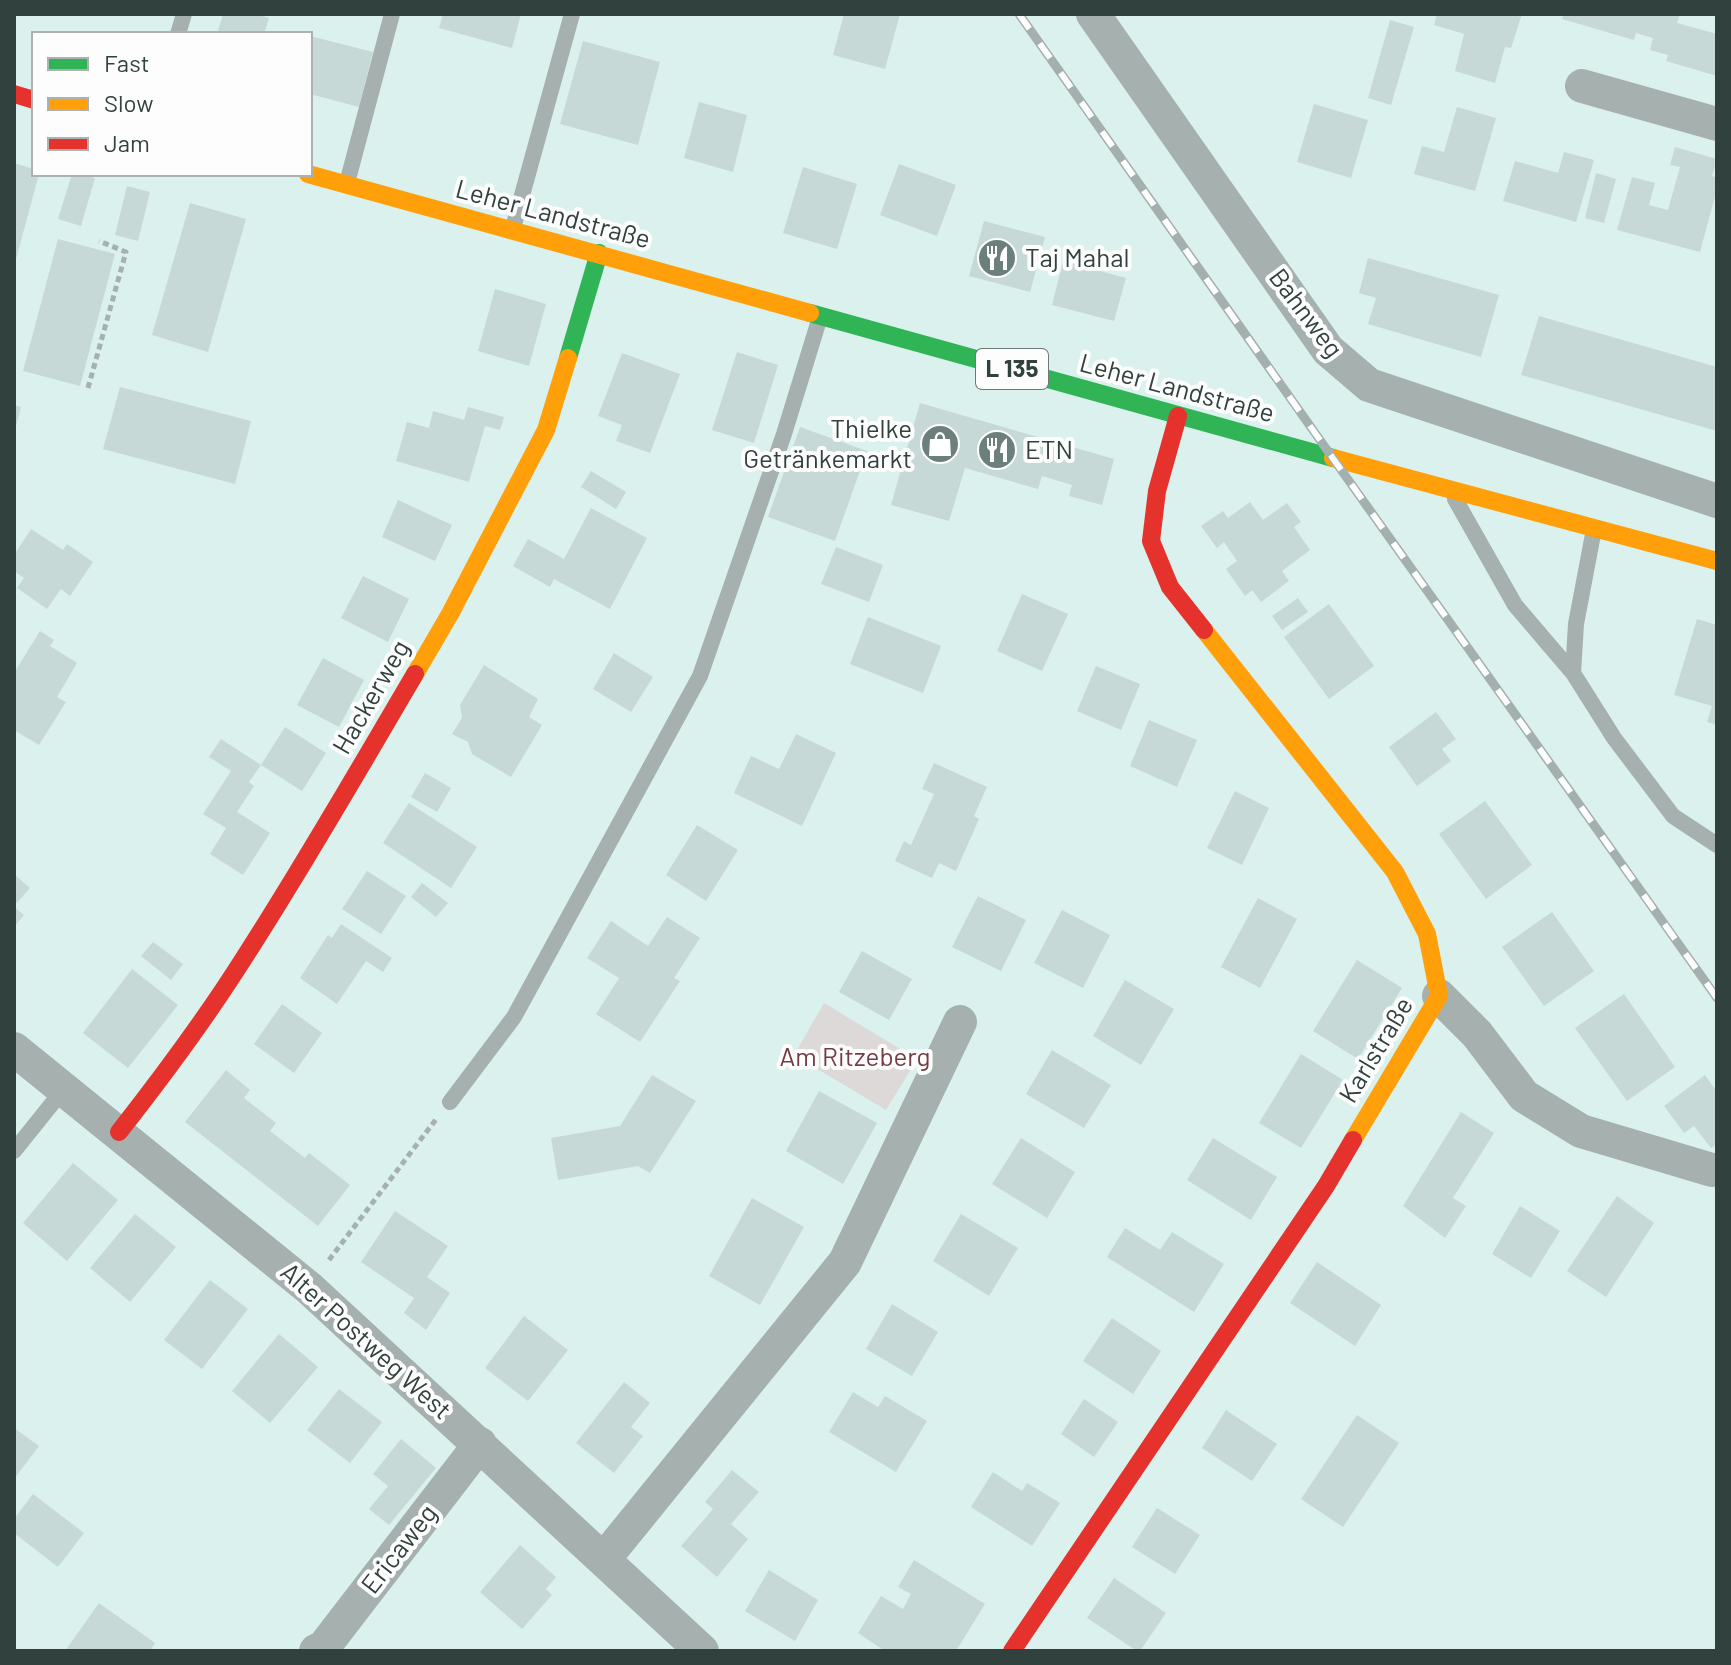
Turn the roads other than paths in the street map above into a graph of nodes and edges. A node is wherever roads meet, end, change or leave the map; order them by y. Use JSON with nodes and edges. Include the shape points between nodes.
{"nodes":[{"id":1,"x":392,"y":14,"type":"edge"},
{"id":2,"x":572,"y":14,"type":"edge"},
{"id":3,"x":1093,"y":14,"type":"edge"},
{"id":4,"x":1582,"y":86,"type":"dead end"},
{"id":5,"x":1717,"y":124,"type":"edge"},
{"id":6,"x":312,"y":175,"type":"edge"},
{"id":7,"x":346,"y":184,"type":"junction"},
{"id":8,"x":513,"y":230,"type":"junction"},
{"id":9,"x":599,"y":253,"type":"junction"},
{"id":10,"x":820,"y":316,"type":"junction"},
{"id":11,"x":1178,"y":416,"type":"junction"},
{"id":12,"x":1451,"y":490,"type":"junction"},
{"id":13,"x":1717,"y":501,"type":"edge"},
{"id":14,"x":1594,"y":528,"type":"junction"},
{"id":15,"x":1717,"y":561,"type":"edge"},
{"id":16,"x":1573,"y":673,"type":"junction"},
{"id":17,"x":1717,"y":845,"type":"edge"},
{"id":18,"x":1439,"y":996,"type":"junction"},
{"id":19,"x":960,"y":1022,"type":"dead end"},
{"id":20,"x":14,"y":1049,"type":"edge"},
{"id":21,"x":63,"y":1090,"type":"junction"},
{"id":22,"x":450,"y":1102,"type":"road end"},
{"id":23,"x":119,"y":1132,"type":"junction"},
{"id":24,"x":14,"y":1151,"type":"edge"},
{"id":25,"x":1712,"y":1170,"type":"dead end"},
{"id":26,"x":480,"y":1444,"type":"junction"},
{"id":27,"x":604,"y":1559,"type":"junction"},
{"id":28,"x":316,"y":1651,"type":"edge"},
{"id":29,"x":702,"y":1651,"type":"edge"},
{"id":30,"x":1012,"y":1651,"type":"edge"}],
"edges":[{"from":1,"to":7,"type":"lane"},
{"from":2,"to":8,"type":"lane"},
{"from":3,"to":13,"type":"street","name":"Bahnweg","via":[[1328,350],[1369,385]]},
{"from":4,"to":5,"type":"street"},
{"from":6,"to":7,"type":"street","name":"Leher Landstraße","number":"L 135"},
{"from":7,"to":8,"type":"street","name":"Leher Landstraße","number":"L 135"},
{"from":8,"to":9,"type":"street","name":"Leher Landstraße","number":"L 135"},
{"from":9,"to":10,"type":"street","name":"Leher Landstraße","number":"L 135"},
{"from":9,"to":23,"type":"street","name":"Hackerweg","via":[[546,430],[450,614],[251,947]]},
{"from":10,"to":11,"type":"street","name":"Leher Landstraße","number":"L 135"},
{"from":10,"to":22,"type":"lane","via":[[700,676],[514,1017]]},
{"from":11,"to":12,"type":"street","name":"Leher Landstraße","number":"L 135"},
{"from":11,"to":18,"type":"street","name":"Karlstraße","via":[[1157,491],[1151,541],[1170,587],[1395,872],[1427,934]]},
{"from":12,"to":14,"type":"street","name":"Leher Landstraße","number":"L 135"},
{"from":12,"to":16,"type":"lane","via":[[1515,605]]},
{"from":14,"to":15,"type":"street","name":"Leher Landstraße","number":"L 135"},
{"from":14,"to":16,"type":"lane","via":[[1576,624]]},
{"from":16,"to":17,"type":"lane","via":[[1673,816]]},
{"from":18,"to":25,"type":"street","via":[[1477,1034],[1524,1096],[1581,1131]]},
{"from":18,"to":30,"type":"street","name":"Karlstraße","via":[[1326,1186]]},
{"from":19,"to":27,"type":"street","via":[[845,1262]]},
{"from":20,"to":21,"type":"street","name":"Alter Postweg West"},
{"from":21,"to":23,"type":"street","name":"Alter Postweg West"},
{"from":21,"to":24,"type":"lane"},
{"from":23,"to":26,"type":"street","name":"Alter Postweg West","via":[[309,1288]]},
{"from":26,"to":27,"type":"street","name":"Alter Postweg West"},
{"from":26,"to":28,"type":"street","name":"Ericaweg"},
{"from":27,"to":29,"type":"street","name":"Alter Postweg West"}]}
